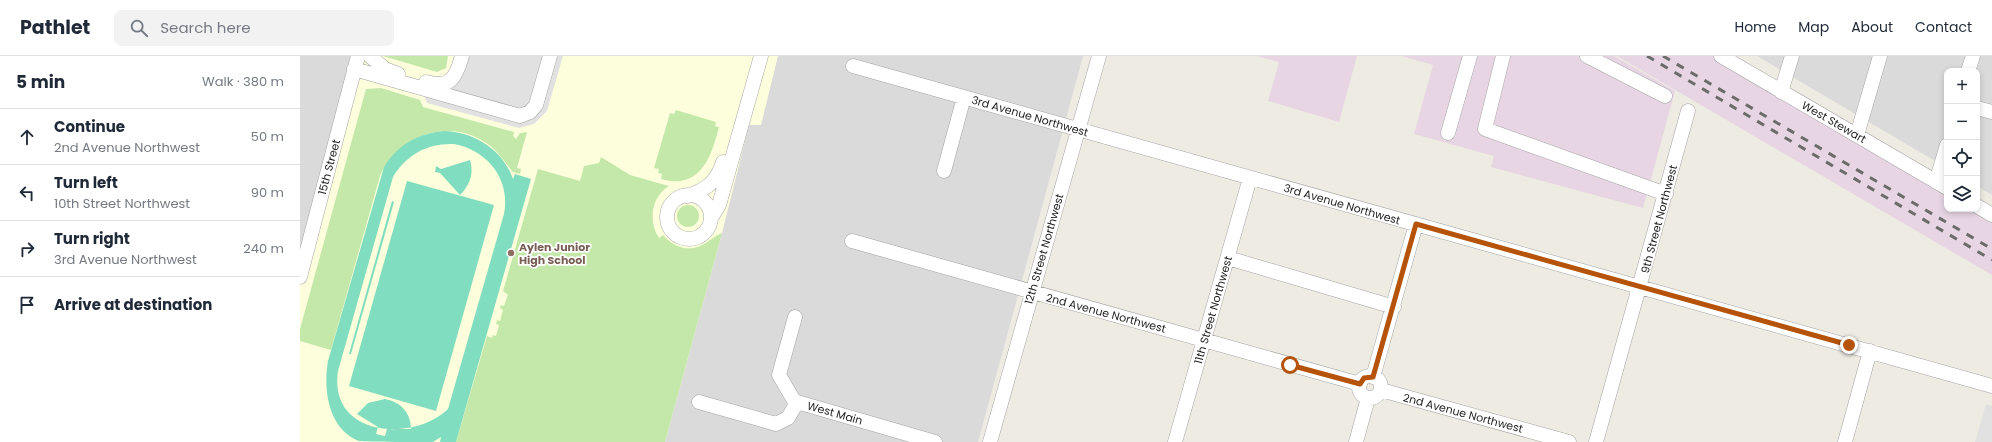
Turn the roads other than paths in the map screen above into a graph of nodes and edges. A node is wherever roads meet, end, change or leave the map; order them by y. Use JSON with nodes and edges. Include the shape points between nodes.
{"nodes":[{"id":1,"x":370,"y":56,"type":"edge"},
{"id":2,"x":462,"y":56,"type":"edge"},
{"id":3,"x":550,"y":56,"type":"edge"},
{"id":4,"x":754,"y":56,"type":"edge"},
{"id":5,"x":761,"y":56,"type":"edge"},
{"id":6,"x":1099,"y":56,"type":"edge"},
{"id":7,"x":1470,"y":56,"type":"edge"},
{"id":8,"x":1503,"y":56,"type":"edge"},
{"id":9,"x":1587,"y":56,"type":"edge"},
{"id":10,"x":1721,"y":56,"type":"edge"},
{"id":11,"x":1792,"y":56,"type":"edge"},
{"id":12,"x":1880,"y":56,"type":"edge"},
{"id":13,"x":1973,"y":56,"type":"edge"},
{"id":14,"x":356,"y":62,"type":"edge"},
{"id":15,"x":854,"y":66,"type":"dead end"},
{"id":16,"x":1969,"y":68,"type":"edge"},
{"id":17,"x":1781,"y":92,"type":"junction"},
{"id":18,"x":1665,"y":96,"type":"dead end"},
{"id":19,"x":964,"y":97,"type":"junction"},
{"id":20,"x":1980,"y":109,"type":"edge"},
{"id":21,"x":1688,"y":111,"type":"dead end"},
{"id":22,"x":1992,"y":112,"type":"edge"},
{"id":23,"x":1078,"y":129,"type":"junction"},
{"id":24,"x":1448,"y":133,"type":"dead end"},
{"id":25,"x":1856,"y":136,"type":"junction"},
{"id":26,"x":1944,"y":169,"type":"edge"},
{"id":27,"x":944,"y":171,"type":"dead end"},
{"id":28,"x":1250,"y":178,"type":"junction"},
{"id":29,"x":1942,"y":185,"type":"edge"},
{"id":30,"x":1666,"y":194,"type":"junction"},
{"id":31,"x":687,"y":196,"type":"junction"},
{"id":32,"x":1980,"y":208,"type":"edge"},
{"id":33,"x":1992,"y":215,"type":"edge"},
{"id":34,"x":711,"y":218,"type":"junction"},
{"id":35,"x":1416,"y":224,"type":"junction"},
{"id":36,"x":852,"y":241,"type":"dead end"},
{"id":37,"x":1228,"y":258,"type":"junction"},
{"id":38,"x":300,"y":277,"type":"edge"},
{"id":39,"x":1640,"y":286,"type":"junction"},
{"id":40,"x":1032,"y":293,"type":"junction"},
{"id":41,"x":1394,"y":307,"type":"junction"},
{"id":42,"x":795,"y":317,"type":"dead end"},
{"id":43,"x":1204,"y":340,"type":"junction"},
{"id":44,"x":1870,"y":351,"type":"junction"},
{"id":45,"x":1373,"y":377,"type":"junction"},
{"id":46,"x":1360,"y":384,"type":"junction"},
{"id":47,"x":1992,"y":386,"type":"edge"},
{"id":48,"x":1381,"y":390,"type":"junction"},
{"id":49,"x":1368,"y":398,"type":"junction"},
{"id":50,"x":699,"y":402,"type":"dead end"},
{"id":51,"x":796,"y":404,"type":"junction"},
{"id":52,"x":935,"y":442,"type":"edge"},
{"id":53,"x":990,"y":442,"type":"edge"},
{"id":54,"x":1175,"y":442,"type":"edge"},
{"id":55,"x":1356,"y":442,"type":"edge"},
{"id":56,"x":1569,"y":442,"type":"edge"},
{"id":57,"x":1596,"y":442,"type":"edge"},
{"id":58,"x":1845,"y":442,"type":"edge"}],
"edges":[{"from":1,"to":2,"type":"street","via":[[387,71],[435,85],[444,84],[457,73]]},
{"from":3,"to":14,"type":"street","via":[[536,105],[530,112],[520,116]]},
{"from":4,"to":31,"type":"street","via":[[719,173],[705,190]]},
{"from":5,"to":34,"type":"street","via":[[718,205]]},
{"from":6,"to":23,"type":"street","name":"12th Street Northwest"},
{"from":7,"to":24,"type":"street"},
{"from":8,"to":30,"type":"street","via":[[1485,129]]},
{"from":9,"to":18,"type":"street"},
{"from":10,"to":17,"type":"street","name":"West Stewart"},
{"from":11,"to":17,"type":"street"},
{"from":12,"to":25,"type":"street"},
{"from":13,"to":16,"type":"street"},
{"from":14,"to":38,"type":"street","name":"15th Street"},
{"from":15,"to":19,"type":"street","name":"3rd Avenue Northwest"},
{"from":17,"to":25,"type":"street","name":"West Stewart"},
{"from":19,"to":23,"type":"street","name":"3rd Avenue Northwest"},
{"from":19,"to":27,"type":"street"},
{"from":20,"to":22,"type":"street"},
{"from":21,"to":30,"type":"street","name":"9th Street Northwest"},
{"from":23,"to":28,"type":"street","name":"3rd Avenue Northwest"},
{"from":23,"to":40,"type":"street","name":"12th Street Northwest"},
{"from":25,"to":29,"type":"street","name":"West Stewart"},
{"from":26,"to":29,"type":"street"},
{"from":28,"to":35,"type":"street","name":"3rd Avenue Northwest"},
{"from":28,"to":37,"type":"street","name":"11th Street Northwest"},
{"from":30,"to":39,"type":"street","name":"9th Street Northwest"},
{"from":31,"to":34,"type":"street","via":[[701,199],[707,204]]},
{"from":31,"to":34,"type":"street","via":[[675,201],[668,213],[668,220],[674,233],[686,239],[701,236],[710,225]]},
{"from":32,"to":33,"type":"street"},
{"from":35,"to":39,"type":"street","name":"3rd Avenue Northwest"},
{"from":35,"to":41,"type":"street"},
{"from":36,"to":40,"type":"street","name":"2nd Avenue Northwest"},
{"from":37,"to":41,"type":"street"},
{"from":37,"to":43,"type":"street","name":"11th Street Northwest"},
{"from":39,"to":44,"type":"street","name":"3rd Avenue Northwest"},
{"from":39,"to":57,"type":"street","name":"9th Street Northwest"},
{"from":40,"to":43,"type":"street","name":"2nd Avenue Northwest"},
{"from":40,"to":53,"type":"street","name":"12th Street Northwest"},
{"from":41,"to":45,"type":"street"},
{"from":42,"to":51,"type":"street","via":[[779,375]]},
{"from":43,"to":46,"type":"street","name":"2nd Avenue Northwest"},
{"from":43,"to":54,"type":"street","name":"11th Street Northwest"},
{"from":44,"to":47,"type":"street","name":"3rd Avenue Northwest"},
{"from":44,"to":58,"type":"street"},
{"from":45,"to":46,"type":"street","via":[[1364,378]]},
{"from":45,"to":48,"type":"street","via":[[1380,383]]},
{"from":46,"to":49,"type":"street","via":[[1361,393]]},
{"from":48,"to":49,"type":"street","via":[[1376,397]]},
{"from":48,"to":56,"type":"street","name":"2nd Avenue Northwest"},
{"from":49,"to":55,"type":"street"},
{"from":50,"to":51,"type":"street","name":"West Main","via":[[776,424],[788,418]]},
{"from":51,"to":52,"type":"street","name":"West Main","via":[[797,402]]}]}
